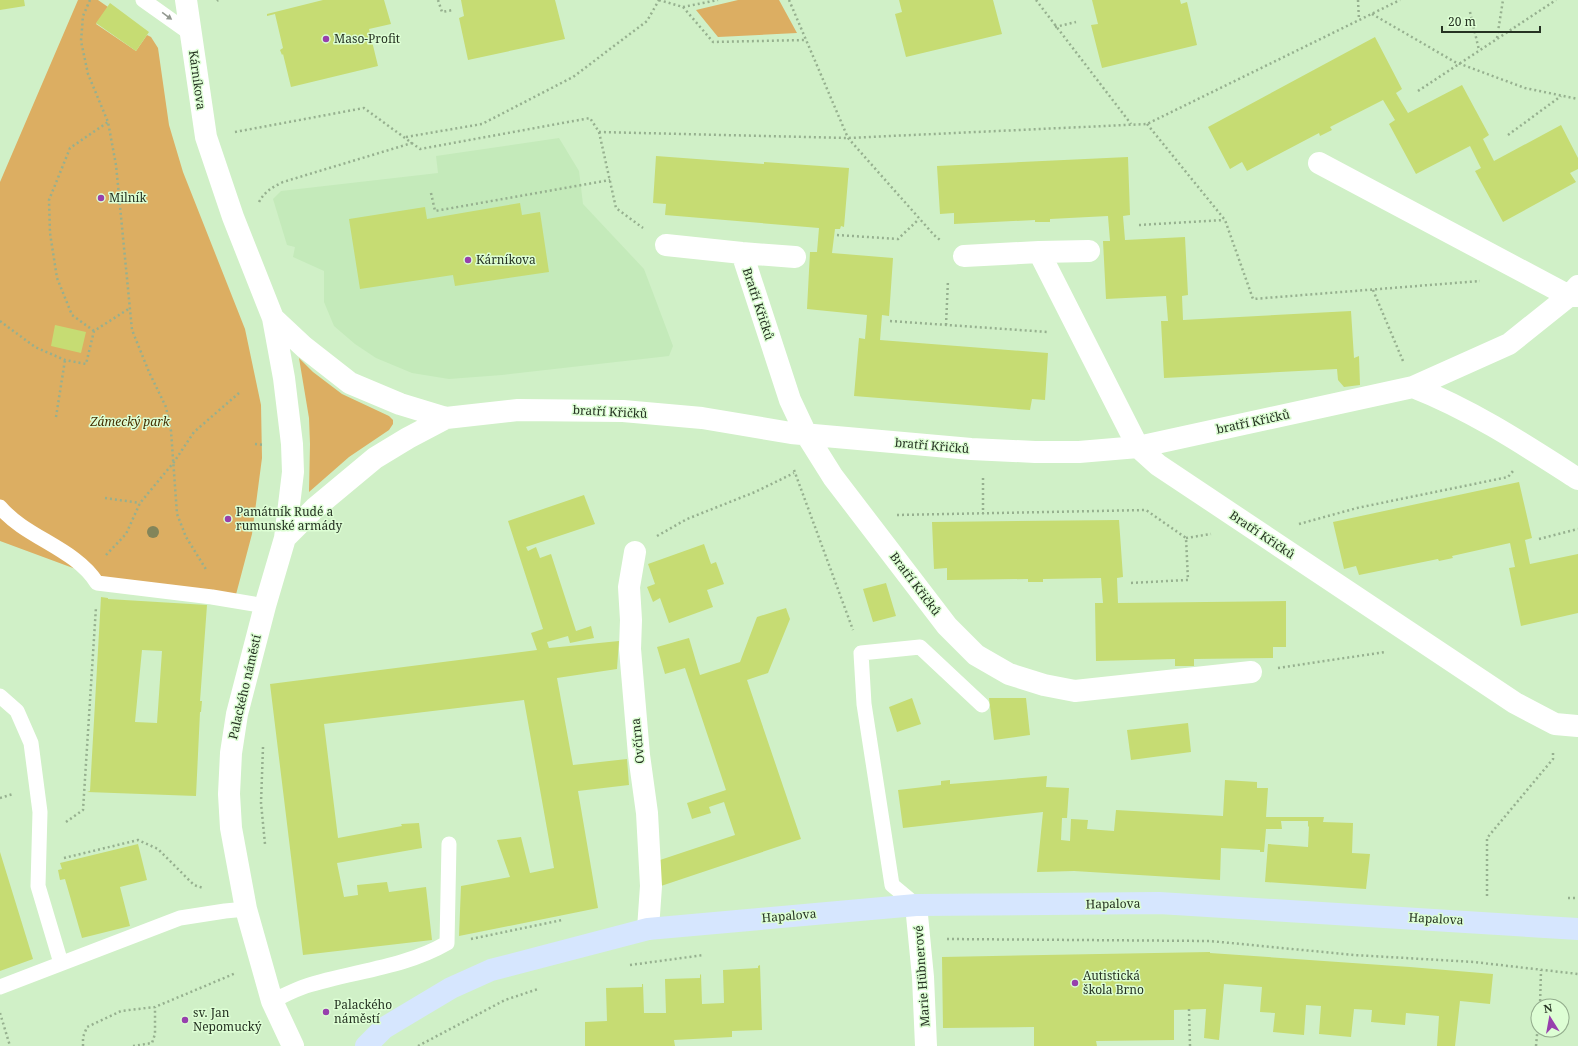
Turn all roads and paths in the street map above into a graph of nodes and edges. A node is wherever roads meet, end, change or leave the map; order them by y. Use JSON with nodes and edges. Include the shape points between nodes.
{"nodes":[{"id":1,"x":90,"y":0,"type":"edge"},
{"id":2,"x":143,"y":0,"type":"edge"},
{"id":3,"x":186,"y":0,"type":"edge"},
{"id":4,"x":438,"y":0,"type":"edge"},
{"id":5,"x":659,"y":0,"type":"edge"},
{"id":6,"x":718,"y":0,"type":"edge"},
{"id":7,"x":789,"y":0,"type":"edge"},
{"id":8,"x":1036,"y":0,"type":"edge"},
{"id":9,"x":1358,"y":0,"type":"edge"},
{"id":10,"x":1400,"y":0,"type":"edge"},
{"id":11,"x":1503,"y":0,"type":"edge"},
{"id":12,"x":1556,"y":0,"type":"edge"},
{"id":13,"x":683,"y":7,"type":"junction"},
{"id":14,"x":453,"y":10,"type":"dead end"},
{"id":15,"x":1470,"y":12,"type":"dead end"},
{"id":16,"x":1372,"y":14,"type":"junction"},
{"id":17,"x":1359,"y":20,"type":"junction"},
{"id":18,"x":1076,"y":22,"type":"dead end"},
{"id":19,"x":1055,"y":27,"type":"junction"},
{"id":20,"x":190,"y":34,"type":"junction"},
{"id":21,"x":1497,"y":38,"type":"junction"},
{"id":22,"x":805,"y":40,"type":"junction"},
{"id":23,"x":1479,"y":50,"type":"junction"},
{"id":24,"x":1459,"y":63,"type":"junction"},
{"id":25,"x":1418,"y":91,"type":"dead end"},
{"id":26,"x":1562,"y":96,"type":"junction"},
{"id":27,"x":1578,"y":99,"type":"edge"},
{"id":28,"x":108,"y":122,"type":"junction"},
{"id":29,"x":1147,"y":124,"type":"junction"},
{"id":30,"x":1131,"y":125,"type":"junction"},
{"id":31,"x":234,"y":132,"type":"dead end"},
{"id":32,"x":599,"y":132,"type":"junction"},
{"id":33,"x":1508,"y":135,"type":"dead end"},
{"id":34,"x":405,"y":137,"type":"junction"},
{"id":35,"x":848,"y":138,"type":"junction"},
{"id":36,"x":412,"y":143,"type":"junction"},
{"id":37,"x":1319,"y":163,"type":"dead end"},
{"id":38,"x":610,"y":180,"type":"junction"},
{"id":39,"x":432,"y":193,"type":"dead end"},
{"id":40,"x":258,"y":203,"type":"dead end"},
{"id":41,"x":919,"y":219,"type":"junction"},
{"id":42,"x":1225,"y":220,"type":"junction"},
{"id":43,"x":1139,"y":225,"type":"dead end"},
{"id":44,"x":837,"y":235,"type":"dead end"},
{"id":45,"x":666,"y":245,"type":"joint"},
{"id":46,"x":1089,"y":251,"type":"dead end"},
{"id":47,"x":1039,"y":252,"type":"junction"},
{"id":48,"x":742,"y":253,"type":"junction"},
{"id":49,"x":964,"y":256,"type":"joint"},
{"id":50,"x":796,"y":257,"type":"dead end"},
{"id":51,"x":1488,"y":281,"type":"dead end"},
{"id":52,"x":1373,"y":290,"type":"junction"},
{"id":53,"x":1575,"y":293,"type":"edge"},
{"id":54,"x":130,"y":308,"type":"junction"},
{"id":55,"x":947,"y":311,"type":"dead end"},
{"id":56,"x":273,"y":318,"type":"junction"},
{"id":57,"x":0,"y":321,"type":"edge"},
{"id":58,"x":890,"y":321,"type":"dead end"},
{"id":59,"x":946,"y":325,"type":"junction"},
{"id":60,"x":94,"y":331,"type":"junction"},
{"id":61,"x":1048,"y":332,"type":"dead end"},
{"id":62,"x":65,"y":360,"type":"junction"},
{"id":63,"x":1414,"y":387,"type":"junction"},
{"id":64,"x":239,"y":393,"type":"dead end"},
{"id":65,"x":56,"y":417,"type":"dead end"},
{"id":66,"x":446,"y":418,"type":"junction"},
{"id":67,"x":806,"y":434,"type":"junction"},
{"id":68,"x":255,"y":444,"type":"dead end"},
{"id":69,"x":266,"y":445,"type":"dead end"},
{"id":70,"x":1138,"y":447,"type":"junction"},
{"id":71,"x":983,"y":450,"type":"junction"},
{"id":72,"x":174,"y":462,"type":"junction"},
{"id":73,"x":1508,"y":477,"type":"dead end"},
{"id":74,"x":1578,"y":479,"type":"edge"},
{"id":75,"x":105,"y":498,"type":"dead end"},
{"id":76,"x":140,"y":503,"type":"junction"},
{"id":77,"x":0,"y":507,"type":"edge"},
{"id":78,"x":983,"y":514,"type":"junction"},
{"id":79,"x":863,"y":516,"type":"junction"},
{"id":80,"x":1578,"y":529,"type":"edge"},
{"id":81,"x":1262,"y":534,"type":"junction"},
{"id":82,"x":285,"y":538,"type":"junction"},
{"id":83,"x":1539,"y":539,"type":"dead end"},
{"id":84,"x":634,"y":552,"type":"joint"},
{"id":85,"x":210,"y":576,"type":"dead end"},
{"id":86,"x":94,"y":577,"type":"junction"},
{"id":87,"x":1129,"y":583,"type":"dead end"},
{"id":88,"x":264,"y":606,"type":"junction"},
{"id":89,"x":1428,"y":645,"type":"junction"},
{"id":90,"x":861,"y":653,"type":"junction"},
{"id":91,"x":1252,"y":672,"type":"joint"},
{"id":92,"x":0,"y":696,"type":"edge"},
{"id":93,"x":982,"y":705,"type":"dead end"},
{"id":94,"x":1578,"y":726,"type":"edge"},
{"id":95,"x":263,"y":741,"type":"dead end"},
{"id":96,"x":1553,"y":760,"type":"dead end"},
{"id":97,"x":39,"y":841,"type":"junction"},
{"id":98,"x":449,"y":844,"type":"dead end"},
{"id":99,"x":265,"y":845,"type":"dead end"},
{"id":100,"x":38,"y":865,"type":"junction"},
{"id":101,"x":194,"y":885,"type":"dead end"},
{"id":102,"x":1488,"y":897,"type":"dead end"},
{"id":103,"x":916,"y":906,"type":"junction"},
{"id":104,"x":246,"y":909,"type":"junction"},
{"id":105,"x":648,"y":929,"type":"junction"},
{"id":106,"x":1578,"y":929,"type":"edge"},
{"id":107,"x":918,"y":931,"type":"junction"},
{"id":108,"x":474,"y":938,"type":"dead end"},
{"id":109,"x":447,"y":943,"type":"junction"},
{"id":110,"x":709,"y":954,"type":"dead end"},
{"id":111,"x":61,"y":963,"type":"junction"},
{"id":112,"x":625,"y":966,"type":"dead end"},
{"id":113,"x":1541,"y":970,"type":"junction"},
{"id":114,"x":240,"y":971,"type":"dead end"},
{"id":115,"x":1578,"y":974,"type":"edge"},
{"id":116,"x":0,"y":987,"type":"edge"},
{"id":117,"x":542,"y":988,"type":"dead end"},
{"id":118,"x":1540,"y":998,"type":"edge"},
{"id":119,"x":272,"y":1001,"type":"junction"},
{"id":120,"x":155,"y":1007,"type":"junction"},
{"id":121,"x":1189,"y":1009,"type":"dead end"},
{"id":122,"x":0,"y":1013,"type":"edge"},
{"id":123,"x":10,"y":1046,"type":"edge"},
{"id":124,"x":83,"y":1046,"type":"edge"},
{"id":125,"x":133,"y":1046,"type":"edge"},
{"id":126,"x":293,"y":1046,"type":"edge"},
{"id":127,"x":366,"y":1046,"type":"edge"},
{"id":128,"x":418,"y":1046,"type":"edge"},
{"id":129,"x":926,"y":1046,"type":"edge"},
{"id":130,"x":1190,"y":1046,"type":"edge"}],
"edges":[{"from":1,"to":28,"type":"path","via":[[83,16],[81,41],[88,74]]},
{"from":2,"to":20,"type":"lane","name":"Kárníkova","one_way":true},
{"from":3,"to":20,"type":"street","name":"Kárníkova"},
{"from":4,"to":14,"type":"path","via":[[442,12]]},
{"from":5,"to":13,"type":"path"},
{"from":5,"to":34,"type":"path","via":[[647,21],[573,77],[482,124]]},
{"from":6,"to":13,"type":"path"},
{"from":7,"to":22,"type":"path"},
{"from":8,"to":19,"type":"path"},
{"from":9,"to":17,"type":"path"},
{"from":10,"to":16,"type":"path"},
{"from":11,"to":21,"type":"path"},
{"from":12,"to":21,"type":"path"},
{"from":13,"to":22,"type":"path","via":[[713,42]]},
{"from":15,"to":23,"type":"path"},
{"from":16,"to":17,"type":"path"},
{"from":16,"to":24,"type":"path"},
{"from":17,"to":29,"type":"path"},
{"from":18,"to":19,"type":"path"},
{"from":19,"to":30,"type":"path"},
{"from":20,"to":56,"type":"street","name":"Kárníkova","via":[[206,137],[233,218]]},
{"from":21,"to":23,"type":"path"},
{"from":22,"to":35,"type":"path"},
{"from":23,"to":24,"type":"path"},
{"from":24,"to":25,"type":"path"},
{"from":24,"to":26,"type":"path","via":[[1525,88]]},
{"from":26,"to":27,"type":"path"},
{"from":26,"to":33,"type":"path"},
{"from":28,"to":54,"type":"path","via":[[116,165]]},
{"from":28,"to":60,"type":"path","via":[[70,148],[49,200],[50,233],[57,278],[72,315]]},
{"from":29,"to":30,"type":"path"},
{"from":29,"to":42,"type":"path"},
{"from":30,"to":35,"type":"path"},
{"from":31,"to":34,"type":"path","via":[[364,108]]},
{"from":32,"to":35,"type":"path"},
{"from":32,"to":36,"type":"path","via":[[590,118],[420,149]]},
{"from":32,"to":38,"type":"path"},
{"from":34,"to":36,"type":"path"},
{"from":35,"to":41,"type":"path"},
{"from":36,"to":40,"type":"path","via":[[283,182],[270,188]]},
{"from":37,"to":53,"type":"street","name":"bratří Křičků"},
{"from":38,"to":39,"type":"path","via":[[435,211]]},
{"from":38,"to":45,"type":"path","via":[[616,208]]},
{"from":41,"to":44,"type":"path","via":[[898,239]]},
{"from":41,"to":49,"type":"path","via":[[934,235]]},
{"from":42,"to":43,"type":"path"},
{"from":42,"to":52,"type":"path","via":[[1253,299]]},
{"from":45,"to":48,"type":"street","name":"Bratří Křičků"},
{"from":46,"to":47,"type":"street"},
{"from":47,"to":49,"type":"street"},
{"from":47,"to":70,"type":"street","name":"Bratří Křičků"},
{"from":48,"to":50,"type":"street","name":"Bratří Křičků"},
{"from":48,"to":67,"type":"street","name":"Bratří Křičků","via":[[790,400]]},
{"from":51,"to":52,"type":"path"},
{"from":52,"to":63,"type":"path"},
{"from":53,"to":63,"type":"street","name":"bratří Křičků","via":[[1509,344]]},
{"from":54,"to":60,"type":"path"},
{"from":54,"to":72,"type":"path","via":[[132,330],[166,407]]},
{"from":55,"to":59,"type":"path"},
{"from":56,"to":66,"type":"street","name":"Kárníkova","via":[[304,347],[350,383],[400,404]]},
{"from":56,"to":82,"type":"street","name":"Palackého náměstí","via":[[292,444],[293,472]]},
{"from":57,"to":62,"type":"path","via":[[36,347]]},
{"from":58,"to":59,"type":"path"},
{"from":59,"to":61,"type":"path"},
{"from":60,"to":62,"type":"path","via":[[86,364]]},
{"from":62,"to":65,"type":"path"},
{"from":63,"to":70,"type":"street","name":"bratří Křičků"},
{"from":63,"to":74,"type":"street","via":[[1443,399],[1532,449]]},
{"from":64,"to":72,"type":"path","via":[[194,432]]},
{"from":66,"to":67,"type":"street","name":"bratří Křičků","via":[[518,410],[623,411],[702,418]]},
{"from":66,"to":82,"type":"street","name":"Palackého náměstí","via":[[375,458],[315,508]]},
{"from":67,"to":71,"type":"street","name":"bratří Křičků"},
{"from":67,"to":79,"type":"street","name":"Bratří Křičků","via":[[833,477]]},
{"from":68,"to":69,"type":"path"},
{"from":70,"to":71,"type":"street","name":"bratří Křičků","via":[[1080,452]]},
{"from":70,"to":81,"type":"street","name":"Bratří Křičků","via":[[1158,465]]},
{"from":71,"to":78,"type":"path"},
{"from":72,"to":76,"type":"path"},
{"from":72,"to":85,"type":"path","via":[[177,514],[186,537]]},
{"from":73,"to":81,"type":"path","via":[[1357,508]]},
{"from":75,"to":76,"type":"path"},
{"from":76,"to":86,"type":"path","via":[[126,534]]},
{"from":77,"to":86,"type":"lane","via":[[8,516],[61,551]]},
{"from":78,"to":79,"type":"path"},
{"from":78,"to":87,"type":"path","via":[[1146,510],[1186,538],[1188,580]]},
{"from":79,"to":91,"type":"street","name":"Bratří Křičků","via":[[947,626],[976,655],[1009,674],[1075,691]]},
{"from":80,"to":83,"type":"path"},
{"from":81,"to":89,"type":"street","name":"Bratří Křičků"},
{"from":82,"to":88,"type":"street","name":"Palackého náměstí"},
{"from":84,"to":90,"type":"path","via":[[687,519],[755,492],[794,473]]},
{"from":84,"to":105,"type":"street","name":"Ovčírna","via":[[629,587],[630,649],[647,813],[651,886]]},
{"from":86,"to":88,"type":"lane"},
{"from":86,"to":97,"type":"path","via":[[83,810]]},
{"from":88,"to":104,"type":"street","name":"Palackého náměstí","via":[[237,714],[231,753],[231,828]]},
{"from":89,"to":91,"type":"path"},
{"from":89,"to":94,"type":"street","name":"Bratří Křičků","via":[[1515,703],[1555,724]]},
{"from":90,"to":93,"type":"lane","via":[[920,647]]},
{"from":90,"to":103,"type":"lane","via":[[864,704],[892,885]]},
{"from":92,"to":97,"type":"lane","via":[[17,711],[31,743],[40,812]]},
{"from":95,"to":99,"type":"path","via":[[261,803]]},
{"from":96,"to":102,"type":"path","via":[[1487,838]]},
{"from":97,"to":100,"type":"lane"},
{"from":98,"to":109,"type":"lane"},
{"from":100,"to":101,"type":"path","via":[[138,840],[158,849]]},
{"from":100,"to":111,"type":"lane","via":[[38,886]]},
{"from":103,"to":105,"type":"street","name":"Hapalova"},
{"from":103,"to":106,"type":"street","name":"Hapalova","via":[[1158,903]]},
{"from":103,"to":107,"type":"street","name":"Marie Hübnerové"},
{"from":104,"to":111,"type":"lane","via":[[180,918]]},
{"from":104,"to":119,"type":"street","name":"Palackého náměstí"},
{"from":105,"to":127,"type":"street","via":[[491,970],[451,988],[384,1028]]},
{"from":107,"to":113,"type":"path","via":[[939,929],[943,939],[1210,941],[1354,956],[1474,962]]},
{"from":107,"to":129,"type":"street","name":"Marie Hübnerové","via":[[924,977]]},
{"from":108,"to":109,"type":"path"},
{"from":109,"to":119,"type":"lane","via":[[406,962],[305,986]]},
{"from":110,"to":112,"type":"path"},
{"from":111,"to":116,"type":"lane"},
{"from":113,"to":115,"type":"path"},
{"from":113,"to":118,"type":"path"},
{"from":114,"to":120,"type":"path"},
{"from":117,"to":128,"type":"path","via":[[505,1000]]},
{"from":119,"to":126,"type":"street","name":"Palackého náměstí"},
{"from":120,"to":124,"type":"path","via":[[121,1011],[87,1027]]},
{"from":120,"to":125,"type":"path","via":[[152,1043]]},
{"from":121,"to":130,"type":"path"},
{"from":122,"to":123,"type":"path"}]}
